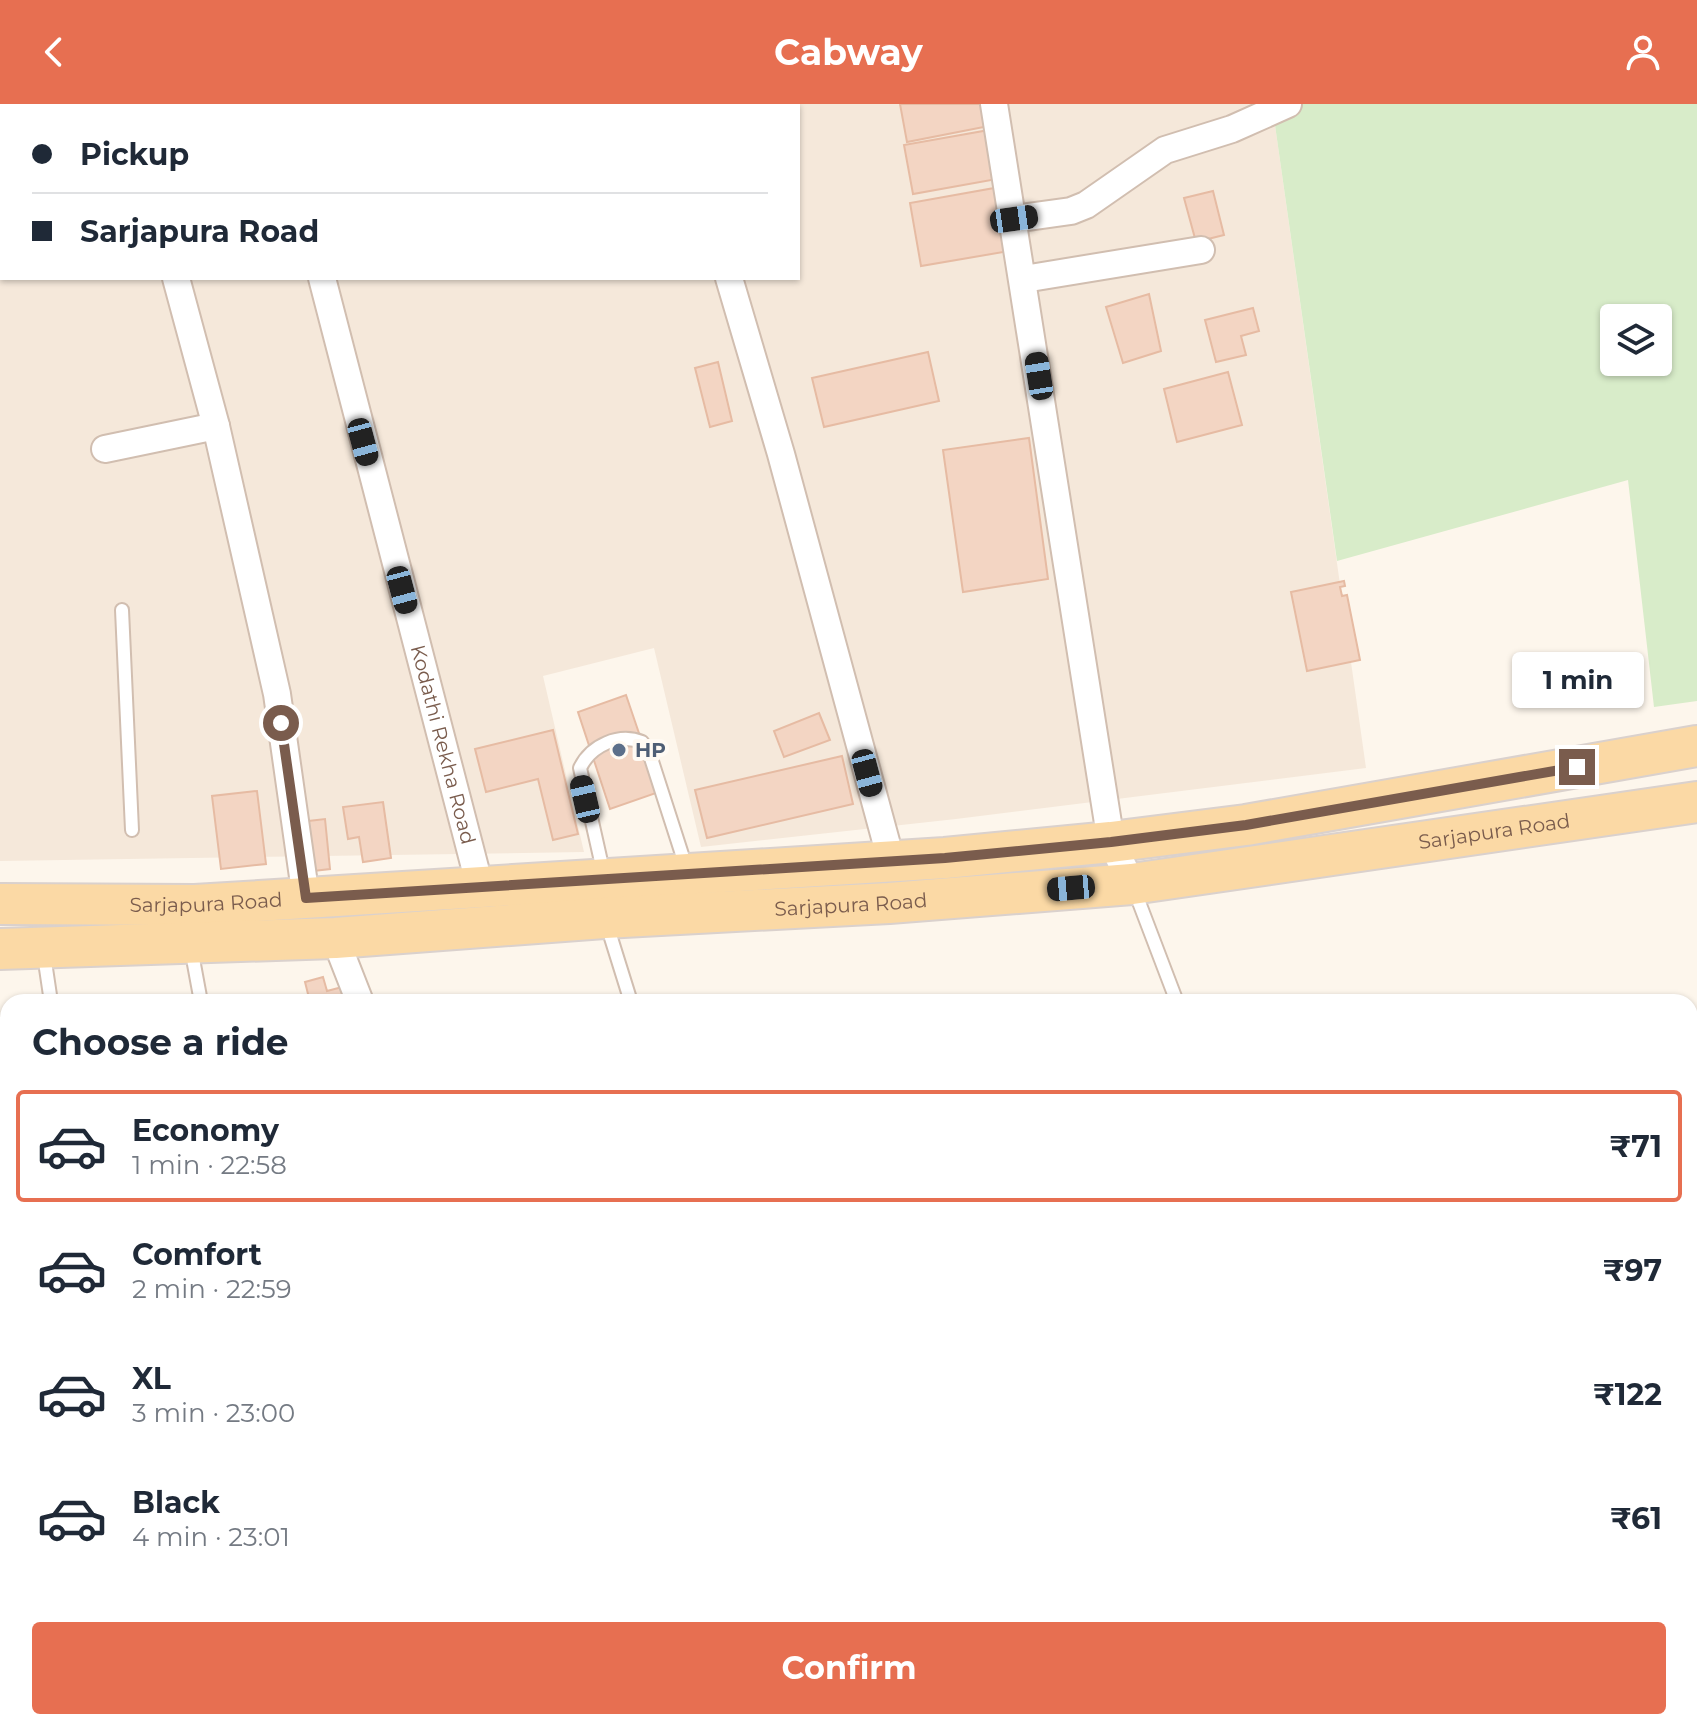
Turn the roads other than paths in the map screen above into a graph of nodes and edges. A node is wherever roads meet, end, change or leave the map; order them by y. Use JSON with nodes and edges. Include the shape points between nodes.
{"nodes":[{"id":1,"x":994,"y":104,"type":"edge"},
{"id":2,"x":1288,"y":104,"type":"edge"},
{"id":3,"x":1014,"y":219,"type":"junction"},
{"id":4,"x":1201,"y":250,"type":"dead end"},
{"id":5,"x":1024,"y":279,"type":"junction"},
{"id":6,"x":177,"y":280,"type":"edge"},
{"id":7,"x":323,"y":280,"type":"edge"},
{"id":8,"x":730,"y":280,"type":"edge"},
{"id":9,"x":216,"y":426,"type":"junction"},
{"id":10,"x":105,"y":449,"type":"dead end"},
{"id":11,"x":122,"y":610,"type":"dead end"},
{"id":12,"x":1697,"y":746,"type":"edge"},
{"id":13,"x":1697,"y":802,"type":"edge"},
{"id":14,"x":132,"y":830,"type":"dead end"},
{"id":15,"x":1111,"y":842,"type":"junction"},
{"id":16,"x":891,"y":860,"type":"junction"},
{"id":17,"x":688,"y":873,"type":"junction"},
{"id":18,"x":605,"y":879,"type":"junction"},
{"id":19,"x":1132,"y":884,"type":"junction"},
{"id":20,"x":480,"y":887,"type":"junction"},
{"id":21,"x":306,"y":898,"type":"junction"},
{"id":22,"x":0,"y":904,"type":"edge"},
{"id":23,"x":604,"y":918,"type":"junction"},
{"id":24,"x":193,"y":924,"type":"junction"},
{"id":25,"x":335,"y":938,"type":"junction"},
{"id":26,"x":43,"y":948,"type":"junction"},
{"id":27,"x":0,"y":949,"type":"edge"},
{"id":28,"x":50,"y":994,"type":"edge"},
{"id":29,"x":200,"y":994,"type":"edge"},
{"id":30,"x":357,"y":994,"type":"edge"},
{"id":31,"x":628,"y":994,"type":"edge"},
{"id":32,"x":1174,"y":994,"type":"edge"}],
"edges":[{"from":1,"to":3,"type":"street"},
{"from":2,"to":3,"type":"street","via":[[1165,150],[1086,205]]},
{"from":3,"to":5,"type":"street"},
{"from":4,"to":5,"type":"street"},
{"from":5,"to":15,"type":"street"},
{"from":6,"to":9,"type":"street"},
{"from":7,"to":20,"type":"street","name":"Kodathi Rekha Road"},
{"from":8,"to":16,"type":"street"},
{"from":9,"to":10,"type":"street"},
{"from":9,"to":21,"type":"street","via":[[277,694]]},
{"from":11,"to":14,"type":"lane"},
{"from":12,"to":15,"type":"main road","name":"Sarjapura Road","via":[[1246,825]]},
{"from":13,"to":19,"type":"main road","name":"Sarjapura Road"},
{"from":15,"to":16,"type":"main road","name":"Sarjapura Road"},
{"from":15,"to":19,"type":"street"},
{"from":16,"to":17,"type":"main road","name":"Sarjapura Road"},
{"from":17,"to":18,"type":"main road","name":"Sarjapura Road"},
{"from":17,"to":18,"type":"lane","via":[[649,752],[642,742],[623,738],[593,750],[580,768]]},
{"from":18,"to":20,"type":"main road","name":"Sarjapura Road"},
{"from":19,"to":23,"type":"main road","name":"Sarjapura Road"},
{"from":19,"to":32,"type":"lane"},
{"from":20,"to":21,"type":"main road","name":"Sarjapura Road"},
{"from":21,"to":24,"type":"main road","name":"Sarjapura Road"},
{"from":22,"to":24,"type":"main road","name":"Sarjapura Road","via":[[135,899]]},
{"from":23,"to":25,"type":"main road","name":"Sarjapura Road"},
{"from":23,"to":31,"type":"lane"},
{"from":24,"to":25,"type":"main road","name":"Sarjapura Road"},
{"from":24,"to":26,"type":"main road","name":"Sarjapura Road"},
{"from":24,"to":29,"type":"lane"},
{"from":25,"to":30,"type":"street"},
{"from":26,"to":27,"type":"main road","name":"Sarjapura Road"},
{"from":26,"to":28,"type":"lane"}]}
